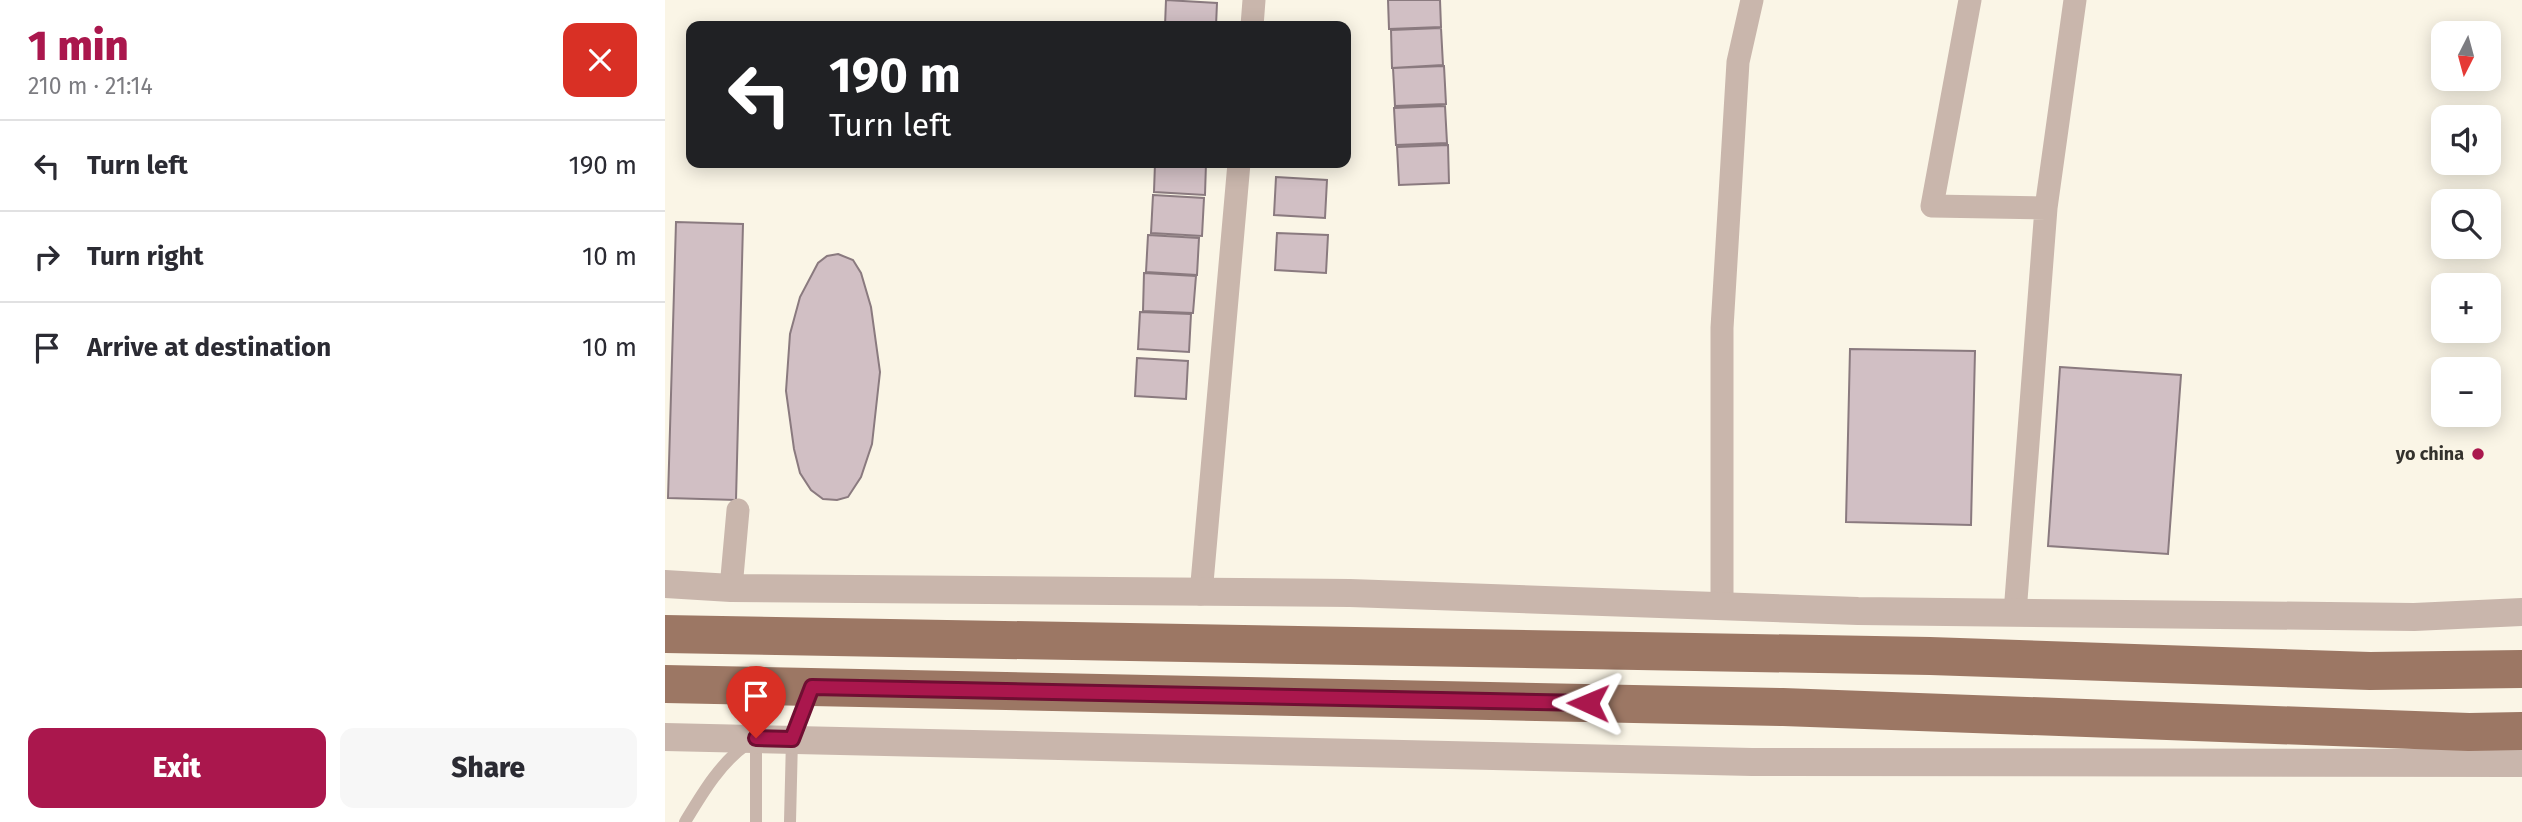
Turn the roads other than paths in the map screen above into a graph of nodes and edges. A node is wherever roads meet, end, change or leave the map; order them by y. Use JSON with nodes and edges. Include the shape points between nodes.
{"nodes":[{"id":1,"x":1254,"y":0,"type":"edge"},
{"id":2,"x":1752,"y":0,"type":"edge"},
{"id":3,"x":1970,"y":0,"type":"edge"},
{"id":4,"x":2075,"y":0,"type":"edge"},
{"id":5,"x":1252,"y":21,"type":"edge"},
{"id":6,"x":1239,"y":168,"type":"edge"},
{"id":7,"x":2046,"y":208,"type":"junction"},
{"id":8,"x":739,"y":510,"type":"dead end"},
{"id":9,"x":665,"y":584,"type":"edge"},
{"id":10,"x":731,"y":587,"type":"junction"},
{"id":11,"x":1201,"y":594,"type":"junction"},
{"id":12,"x":1721,"y":606,"type":"junction"},
{"id":13,"x":2522,"y":612,"type":"edge"},
{"id":14,"x":2015,"y":613,"type":"junction"},
{"id":15,"x":665,"y":634,"type":"edge"},
{"id":16,"x":2522,"y":669,"type":"edge"},
{"id":17,"x":665,"y":684,"type":"edge"},
{"id":18,"x":743,"y":686,"type":"junction"},
{"id":19,"x":812,"y":687,"type":"junction"},
{"id":20,"x":2522,"y":731,"type":"edge"},
{"id":21,"x":665,"y":737,"type":"edge"},
{"id":22,"x":756,"y":738,"type":"junction"},
{"id":23,"x":792,"y":739,"type":"junction"},
{"id":24,"x":2522,"y":763,"type":"edge"},
{"id":25,"x":685,"y":822,"type":"edge"},
{"id":26,"x":756,"y":822,"type":"edge"},
{"id":27,"x":790,"y":822,"type":"edge"}],
"edges":[{"from":1,"to":5,"type":"street"},
{"from":2,"to":12,"type":"street","via":[[1738,62],[1722,328]]},
{"from":3,"to":7,"type":"street","via":[[1932,206]]},
{"from":4,"to":7,"type":"street"},
{"from":6,"to":11,"type":"street"},
{"from":7,"to":14,"type":"street"},
{"from":8,"to":10,"type":"street"},
{"from":9,"to":10,"type":"street"},
{"from":10,"to":11,"type":"street"},
{"from":11,"to":12,"type":"street","via":[[1350,593]]},
{"from":12,"to":14,"type":"street"},
{"from":13,"to":14,"type":"street","via":[[2414,617]]},
{"from":15,"to":16,"type":"highway","via":[[1930,656],[2370,671]]},
{"from":17,"to":18,"type":"highway"},
{"from":18,"to":19,"type":"highway"},
{"from":18,"to":22,"type":"lane"},
{"from":19,"to":20,"type":"highway","via":[[1783,707]]},
{"from":19,"to":23,"type":"lane"},
{"from":21,"to":22,"type":"street"},
{"from":22,"to":23,"type":"street"},
{"from":22,"to":25,"type":"lane","via":[[731,755]]},
{"from":22,"to":26,"type":"lane"},
{"from":23,"to":24,"type":"street","via":[[1752,762]]},
{"from":23,"to":27,"type":"lane"}]}
